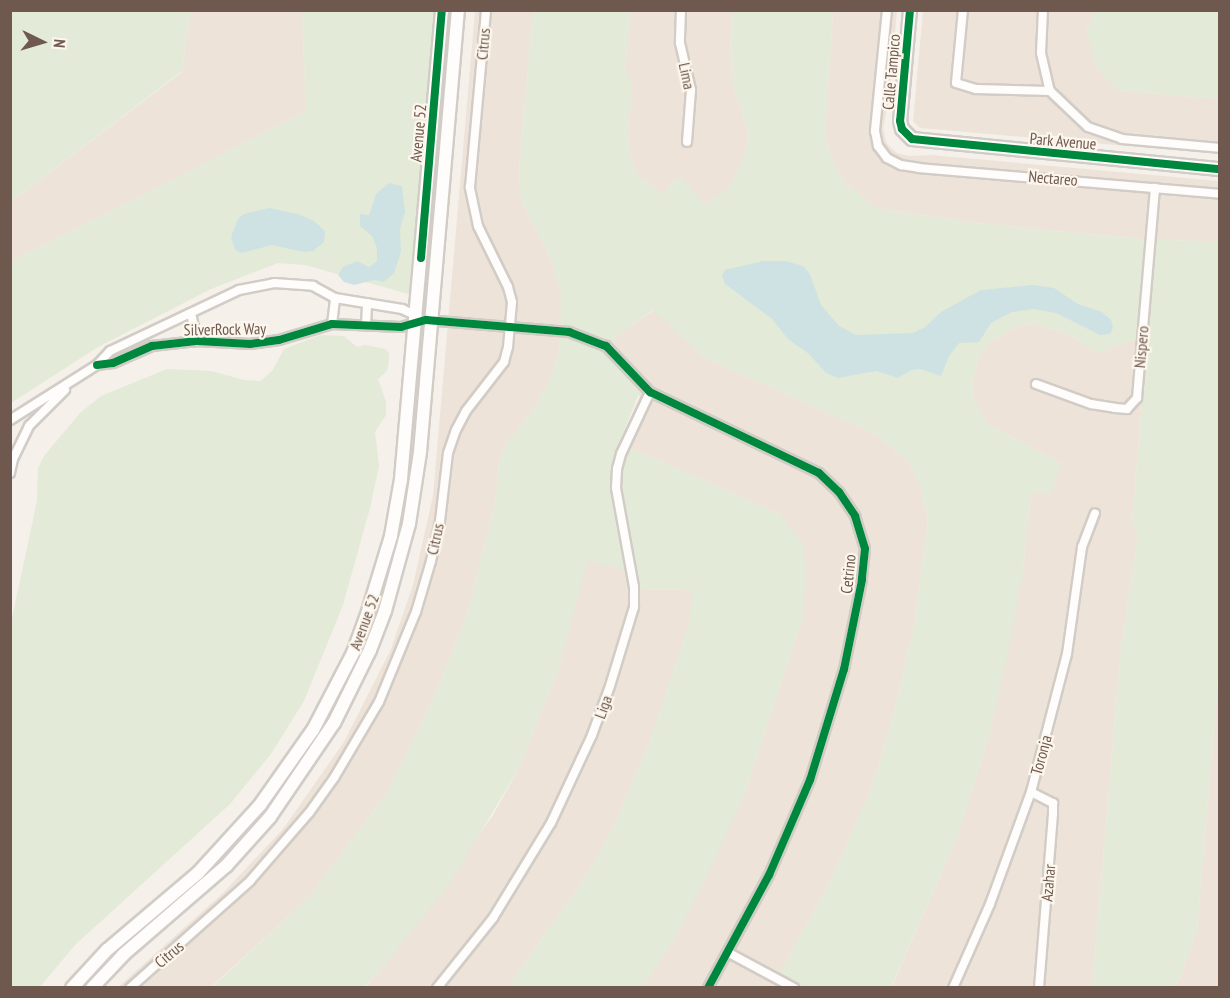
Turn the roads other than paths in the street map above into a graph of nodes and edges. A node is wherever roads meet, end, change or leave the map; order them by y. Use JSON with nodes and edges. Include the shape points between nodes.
{"nodes":[{"id":1,"x":442,"y":10,"type":"edge"},
{"id":2,"x":458,"y":10,"type":"edge"},
{"id":3,"x":486,"y":10,"type":"edge"},
{"id":4,"x":681,"y":10,"type":"edge"},
{"id":5,"x":887,"y":10,"type":"edge"},
{"id":6,"x":910,"y":10,"type":"edge"},
{"id":7,"x":963,"y":10,"type":"edge"},
{"id":8,"x":1043,"y":10,"type":"edge"},
{"id":9,"x":1050,"y":92,"type":"junction"},
{"id":10,"x":906,"y":134,"type":"joint"},
{"id":11,"x":687,"y":142,"type":"dead end"},
{"id":12,"x":1220,"y":148,"type":"edge"},
{"id":13,"x":1220,"y":169,"type":"edge"},
{"id":14,"x":1155,"y":188,"type":"junction"},
{"id":15,"x":1220,"y":194,"type":"edge"},
{"id":16,"x":335,"y":298,"type":"junction"},
{"id":17,"x":367,"y":303,"type":"junction"},
{"id":18,"x":191,"y":314,"type":"junction"},
{"id":19,"x":422,"y":320,"type":"junction"},
{"id":20,"x":332,"y":324,"type":"junction"},
{"id":21,"x":366,"y":325,"type":"junction"},
{"id":22,"x":510,"y":328,"type":"junction"},
{"id":23,"x":197,"y":341,"type":"junction"},
{"id":24,"x":97,"y":365,"type":"junction"},
{"id":25,"x":86,"y":372,"type":"junction"},
{"id":26,"x":1036,"y":384,"type":"dead end"},
{"id":27,"x":650,"y":392,"type":"junction"},
{"id":28,"x":10,"y":420,"type":"edge"},
{"id":29,"x":10,"y":473,"type":"edge"},
{"id":30,"x":1095,"y":513,"type":"dead end"},
{"id":31,"x":1031,"y":792,"type":"junction"},
{"id":32,"x":729,"y":953,"type":"junction"},
{"id":33,"x":72,"y":987,"type":"edge"},
{"id":34,"x":92,"y":987,"type":"edge"},
{"id":35,"x":130,"y":987,"type":"edge"},
{"id":36,"x":437,"y":987,"type":"edge"},
{"id":37,"x":708,"y":987,"type":"edge"},
{"id":38,"x":794,"y":987,"type":"edge"},
{"id":39,"x":953,"y":987,"type":"edge"},
{"id":40,"x":1039,"y":987,"type":"edge"}],
"edges":[{"from":1,"to":19,"type":"main road","name":"Avenue 52"},
{"from":2,"to":19,"type":"main road","name":"Avenue 52"},
{"from":3,"to":22,"type":"street","name":"Citrus","via":[[470,187],[478,226],[508,287],[512,302]]},
{"from":4,"to":11,"type":"street","name":"Lima","via":[[680,43],[691,90]]},
{"from":5,"to":14,"type":"street","name":"Nectareo","via":[[875,131],[878,146],[887,158],[919,168]]},
{"from":6,"to":10,"type":"main road","name":"Calle Tampico","via":[[900,121]]},
{"from":7,"to":9,"type":"street","via":[[956,83],[976,89]]},
{"from":8,"to":9,"type":"street","via":[[1041,53]]},
{"from":9,"to":12,"type":"street","via":[[1089,126],[1122,139]]},
{"from":10,"to":13,"type":"main road","name":"Park Avenue","via":[[930,142]]},
{"from":14,"to":15,"type":"street","name":"Nectareo"},
{"from":14,"to":26,"type":"street","name":"Nispero","via":[[1137,398],[1127,409],[1115,408],[1091,404]]},
{"from":16,"to":17,"type":"street","name":"SilverRock Way"},
{"from":16,"to":18,"type":"street","name":"SilverRock Way","via":[[313,286],[274,283],[239,290]]},
{"from":16,"to":20,"type":"street"},
{"from":17,"to":19,"type":"street","name":"SilverRock Way","via":[[402,309]]},
{"from":17,"to":21,"type":"street"},
{"from":18,"to":23,"type":"street"},
{"from":18,"to":24,"type":"street","name":"SilverRock Way","via":[[110,351]]},
{"from":19,"to":21,"type":"street","name":"SilverRock Way","via":[[401,327]]},
{"from":19,"to":22,"type":"street","name":"Cetrino"},
{"from":19,"to":33,"type":"main road","name":"Avenue 52","via":[[391,536],[366,618],[334,693],[290,766],[230,840],[198,873],[107,950]]},
{"from":19,"to":34,"type":"main road","name":"Avenue 52","via":[[420,452],[409,524],[385,610],[348,697],[292,789],[249,842]]},
{"from":20,"to":21,"type":"street","name":"SilverRock Way"},
{"from":20,"to":23,"type":"street","name":"SilverRock Way","via":[[259,343]]},
{"from":22,"to":27,"type":"street","name":"Cetrino","via":[[569,332],[590,338],[606,346]]},
{"from":22,"to":35,"type":"street","name":"Citrus","via":[[504,362],[456,430],[448,453],[433,551],[416,612],[388,681],[358,739],[309,813],[250,881]]},
{"from":23,"to":24,"type":"street","name":"SilverRock Way","via":[[152,346],[113,363]]},
{"from":24,"to":25,"type":"street","name":"SilverRock Way"},
{"from":25,"to":28,"type":"street","name":"SilverRock Way"},
{"from":25,"to":29,"type":"street","via":[[29,426]]},
{"from":27,"to":32,"type":"street","name":"Cetrino","via":[[819,473],[839,492],[855,516],[865,549],[844,669],[813,770],[769,875]]},
{"from":27,"to":36,"type":"street","name":"Liga","via":[[617,469],[616,488],[634,607],[610,686],[579,766],[546,833],[493,918]]},
{"from":30,"to":31,"type":"street","name":"Toronja","via":[[1082,547],[1067,654]]},
{"from":31,"to":39,"type":"street","name":"Toronja","via":[[990,904]]},
{"from":31,"to":40,"type":"street","name":"Azahar","via":[[1053,803]]},
{"from":32,"to":37,"type":"street","name":"Cetrino"},
{"from":32,"to":38,"type":"street"}]}
